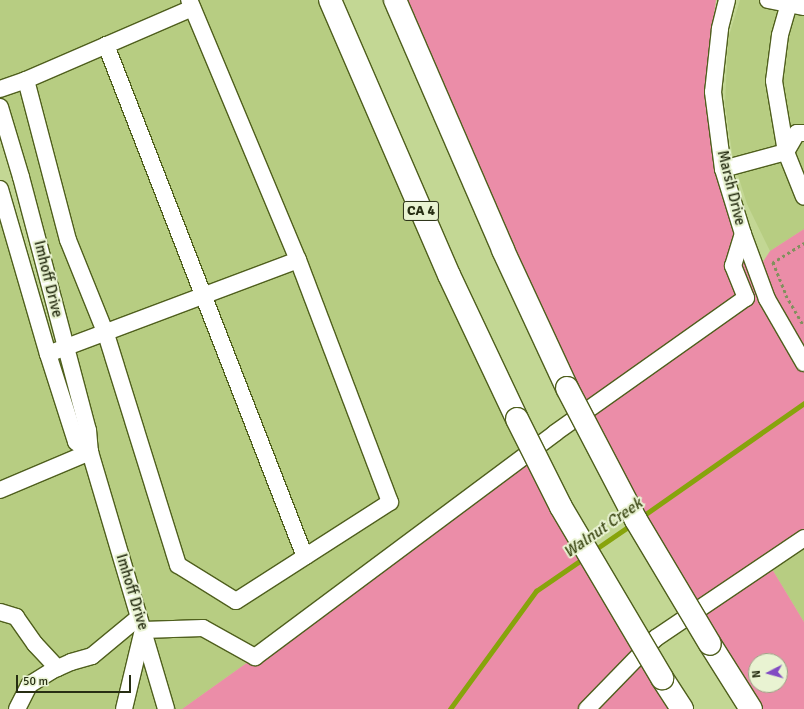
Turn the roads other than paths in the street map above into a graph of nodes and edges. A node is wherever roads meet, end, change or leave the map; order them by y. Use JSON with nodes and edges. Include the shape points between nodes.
{"nodes":[{"id":1,"x":330,"y":0,"type":"edge"},
{"id":2,"x":395,"y":0,"type":"edge"},
{"id":3,"x":727,"y":0,"type":"edge"},
{"id":4,"x":768,"y":0,"type":"edge"},
{"id":5,"x":190,"y":4,"type":"edge"},
{"id":6,"x":794,"y":4,"type":"edge"},
{"id":7,"x":106,"y":45,"type":"junction"},
{"id":8,"x":26,"y":80,"type":"junction"},
{"id":9,"x":0,"y":89,"type":"edge"},
{"id":10,"x":0,"y":107,"type":"edge"},
{"id":11,"x":804,"y":133,"type":"edge"},
{"id":12,"x":786,"y":152,"type":"junction"},
{"id":13,"x":723,"y":168,"type":"junction"},
{"id":14,"x":0,"y":189,"type":"edge"},
{"id":15,"x":804,"y":197,"type":"edge"},
{"id":16,"x":743,"y":234,"type":"junction"},
{"id":17,"x":298,"y":260,"type":"junction"},
{"id":18,"x":202,"y":297,"type":"junction"},
{"id":19,"x":106,"y":334,"type":"junction"},
{"id":20,"x":66,"y":348,"type":"junction"},
{"id":21,"x":48,"y":354,"type":"junction"},
{"id":22,"x":804,"y":363,"type":"edge"},
{"id":23,"x":90,"y":452,"type":"junction"},
{"id":24,"x":0,"y":490,"type":"edge"},
{"id":25,"x":804,"y":538,"type":"edge"},
{"id":26,"x":305,"y":556,"type":"junction"},
{"id":27,"x":0,"y":612,"type":"edge"},
{"id":28,"x":141,"y":623,"type":"junction"},
{"id":29,"x":58,"y":668,"type":"junction"},
{"id":30,"x":17,"y":709,"type":"edge"},
{"id":31,"x":124,"y":709,"type":"edge"},
{"id":32,"x":166,"y":709,"type":"edge"},
{"id":33,"x":587,"y":709,"type":"edge"},
{"id":34,"x":682,"y":709,"type":"edge"},
{"id":35,"x":751,"y":709,"type":"edge"}],
"edges":[{"from":1,"to":34,"type":"highway","number":"CA 4","bridge":true,"via":[[449,275],[517,419],[584,548]]},
{"from":2,"to":35,"type":"highway","bridge":true,"via":[[496,236],[567,388],[636,520]]},
{"from":3,"to":13,"type":"street","name":"Marsh Drive","via":[[720,29],[713,92]]},
{"from":4,"to":6,"type":"street"},
{"from":5,"to":7,"type":"street"},
{"from":5,"to":17,"type":"street"},
{"from":6,"to":12,"type":"street","via":[[780,35],[774,81]]},
{"from":7,"to":8,"type":"street"},
{"from":7,"to":18,"type":"street"},
{"from":8,"to":9,"type":"street"},
{"from":8,"to":19,"type":"street","via":[[68,240]]},
{"from":10,"to":20,"type":"street","name":"Imhoff Drive","via":[[22,177]]},
{"from":11,"to":12,"type":"street","via":[[796,133]]},
{"from":12,"to":13,"type":"street"},
{"from":12,"to":15,"type":"street"},
{"from":13,"to":16,"type":"street","name":"Marsh Drive"},
{"from":14,"to":21,"type":"street","name":"Imhoff Drive"},
{"from":16,"to":22,"type":"street","name":"Marsh Drive","via":[[767,298]]},
{"from":16,"to":28,"type":"street","via":[[733,266],[746,298],[548,438],[255,657],[203,628]]},
{"from":17,"to":18,"type":"street"},
{"from":17,"to":26,"type":"street","via":[[390,502]]},
{"from":18,"to":19,"type":"street"},
{"from":18,"to":26,"type":"street"},
{"from":19,"to":20,"type":"street"},
{"from":19,"to":26,"type":"street","via":[[178,565],[236,601]]},
{"from":20,"to":21,"type":"street"},
{"from":20,"to":23,"type":"street","name":"Imhoff Drive","via":[[88,430]]},
{"from":21,"to":23,"type":"street","name":"Imhoff Drive","via":[[76,442]]},
{"from":23,"to":24,"type":"street"},
{"from":23,"to":28,"type":"street","name":"Imhoff Drive"},
{"from":25,"to":33,"type":"street","via":[[656,638]]},
{"from":27,"to":29,"type":"street","via":[[16,616],[36,644]]},
{"from":28,"to":29,"type":"street","via":[[92,656]]},
{"from":28,"to":31,"type":"street"},
{"from":28,"to":32,"type":"street","name":"Imhoff Drive"},
{"from":29,"to":30,"type":"street","via":[[29,685]]}]}
